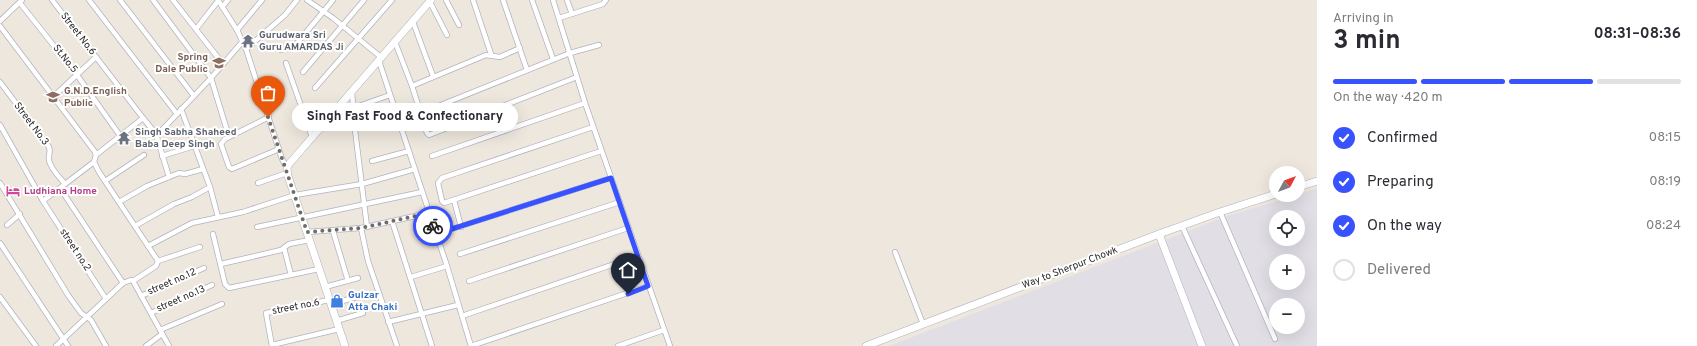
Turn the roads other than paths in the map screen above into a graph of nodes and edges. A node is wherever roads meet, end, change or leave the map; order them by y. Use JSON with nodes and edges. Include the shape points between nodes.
{"nodes":[{"id":1,"x":52,"y":0,"type":"edge"},
{"id":2,"x":89,"y":0,"type":"edge"},
{"id":3,"x":120,"y":0,"type":"edge"},
{"id":4,"x":153,"y":0,"type":"edge"},
{"id":5,"x":173,"y":0,"type":"edge"},
{"id":6,"x":218,"y":0,"type":"edge"},
{"id":7,"x":228,"y":0,"type":"edge"},
{"id":8,"x":262,"y":0,"type":"edge"},
{"id":9,"x":297,"y":0,"type":"edge"},
{"id":10,"x":307,"y":0,"type":"edge"},
{"id":11,"x":333,"y":0,"type":"edge"},
{"id":12,"x":364,"y":0,"type":"edge"},
{"id":13,"x":392,"y":0,"type":"edge"},
{"id":14,"x":446,"y":0,"type":"edge"},
{"id":15,"x":473,"y":0,"type":"edge"},
{"id":16,"x":503,"y":0,"type":"edge"},
{"id":17,"x":532,"y":0,"type":"edge"},
{"id":18,"x":553,"y":0,"type":"edge"},
{"id":19,"x":567,"y":0,"type":"edge"},
{"id":20,"x":606,"y":0,"type":"edge"},
{"id":21,"x":21,"y":1,"type":"edge"},
{"id":22,"x":430,"y":1,"type":"edge"},
{"id":23,"x":222,"y":7,"type":"junction"},
{"id":24,"x":324,"y":12,"type":"junction"},
{"id":25,"x":572,"y":14,"type":"junction"},
{"id":26,"x":558,"y":18,"type":"junction"},
{"id":27,"x":0,"y":21,"type":"edge"},
{"id":28,"x":413,"y":22,"type":"junction"},
{"id":29,"x":459,"y":25,"type":"dead end"},
{"id":30,"x":0,"y":26,"type":"edge"},
{"id":31,"x":342,"y":26,"type":"junction"},
{"id":32,"x":196,"y":29,"type":"junction"},
{"id":33,"x":237,"y":30,"type":"junction"},
{"id":34,"x":447,"y":35,"type":"dead end"},
{"id":35,"x":359,"y":38,"type":"junction"},
{"id":36,"x":243,"y":41,"type":"junction"},
{"id":37,"x":395,"y":42,"type":"junction"},
{"id":38,"x":599,"y":44,"type":"dead end"},
{"id":39,"x":520,"y":48,"type":"junction"},
{"id":40,"x":246,"y":49,"type":"junction"},
{"id":41,"x":281,"y":50,"type":"dead end"},
{"id":42,"x":570,"y":53,"type":"junction"},
{"id":43,"x":491,"y":54,"type":"junction"},
{"id":44,"x":96,"y":57,"type":"junction"},
{"id":45,"x":380,"y":59,"type":"junction"},
{"id":46,"x":553,"y":59,"type":"junction"},
{"id":47,"x":286,"y":63,"type":"dead end"},
{"id":48,"x":223,"y":64,"type":"junction"},
{"id":49,"x":527,"y":70,"type":"junction"},
{"id":50,"x":303,"y":72,"type":"dead end"},
{"id":51,"x":77,"y":75,"type":"junction"},
{"id":52,"x":433,"y":76,"type":"junction"},
{"id":53,"x":577,"y":77,"type":"junction"},
{"id":54,"x":211,"y":78,"type":"junction"},
{"id":55,"x":0,"y":82,"type":"edge"},
{"id":56,"x":412,"y":86,"type":"junction"},
{"id":57,"x":315,"y":88,"type":"dead end"},
{"id":58,"x":352,"y":91,"type":"junction"},
{"id":59,"x":390,"y":95,"type":"junction"},
{"id":60,"x":194,"y":96,"type":"junction"},
{"id":61,"x":54,"y":97,"type":"junction"},
{"id":62,"x":585,"y":102,"type":"junction"},
{"id":63,"x":353,"y":108,"type":"junction"},
{"id":64,"x":182,"y":110,"type":"junction"},
{"id":65,"x":421,"y":113,"type":"junction"},
{"id":66,"x":178,"y":114,"type":"junction"},
{"id":67,"x":268,"y":117,"type":"junction"},
{"id":68,"x":144,"y":118,"type":"junction"},
{"id":69,"x":0,"y":125,"type":"edge"},
{"id":70,"x":593,"y":127,"type":"junction"},
{"id":71,"x":156,"y":134,"type":"junction"},
{"id":72,"x":121,"y":137,"type":"junction"},
{"id":73,"x":229,"y":137,"type":"junction"},
{"id":74,"x":312,"y":137,"type":"junction"},
{"id":75,"x":194,"y":146,"type":"junction"},
{"id":76,"x":279,"y":149,"type":"junction"},
{"id":77,"x":409,"y":151,"type":"junction"},
{"id":78,"x":601,"y":151,"type":"junction"},
{"id":79,"x":96,"y":155,"type":"junction"},
{"id":80,"x":144,"y":155,"type":"dead end"},
{"id":81,"x":162,"y":156,"type":"junction"},
{"id":82,"x":432,"y":156,"type":"dead end"},
{"id":83,"x":372,"y":161,"type":"dead end"},
{"id":84,"x":94,"y":162,"type":"junction"},
{"id":85,"x":203,"y":169,"type":"junction"},
{"id":86,"x":415,"y":170,"type":"junction"},
{"id":87,"x":287,"y":171,"type":"junction"},
{"id":88,"x":169,"y":177,"type":"junction"},
{"id":89,"x":611,"y":178,"type":"junction"},
{"id":90,"x":105,"y":181,"type":"junction"},
{"id":91,"x":1317,"y":181,"type":"edge"},
{"id":92,"x":0,"y":183,"type":"edge"},
{"id":93,"x":258,"y":183,"type":"dead end"},
{"id":94,"x":65,"y":184,"type":"junction"},
{"id":95,"x":362,"y":184,"type":"junction"},
{"id":96,"x":1305,"y":185,"type":"edge"},
{"id":97,"x":210,"y":187,"type":"junction"},
{"id":98,"x":60,"y":188,"type":"junction"},
{"id":99,"x":422,"y":192,"type":"junction"},
{"id":100,"x":295,"y":195,"type":"junction"},
{"id":101,"x":1269,"y":196,"type":"edge"},
{"id":102,"x":454,"y":200,"type":"junction"},
{"id":103,"x":43,"y":201,"type":"junction"},
{"id":104,"x":119,"y":202,"type":"junction"},
{"id":105,"x":620,"y":202,"type":"junction"},
{"id":106,"x":364,"y":205,"type":"junction"},
{"id":107,"x":1220,"y":212,"type":"junction"},
{"id":108,"x":429,"y":213,"type":"junction"},
{"id":109,"x":20,"y":214,"type":"junction"},
{"id":110,"x":218,"y":217,"type":"junction"},
{"id":111,"x":302,"y":217,"type":"junction"},
{"id":112,"x":392,"y":221,"type":"junction"},
{"id":113,"x":7,"y":225,"type":"dead end"},
{"id":114,"x":135,"y":226,"type":"junction"},
{"id":115,"x":257,"y":226,"type":"dead end"},
{"id":116,"x":1182,"y":226,"type":"junction"},
{"id":117,"x":367,"y":227,"type":"junction"},
{"id":118,"x":461,"y":227,"type":"junction"},
{"id":119,"x":361,"y":228,"type":"junction"},
{"id":120,"x":628,"y":228,"type":"junction"},
{"id":121,"x":333,"y":231,"type":"junction"},
{"id":122,"x":307,"y":232,"type":"junction"},
{"id":123,"x":213,"y":234,"type":"dead end"},
{"id":124,"x":436,"y":234,"type":"junction"},
{"id":125,"x":1159,"y":234,"type":"junction"},
{"id":126,"x":310,"y":240,"type":"junction"},
{"id":127,"x":0,"y":243,"type":"edge"},
{"id":128,"x":148,"y":246,"type":"junction"},
{"id":129,"x":200,"y":247,"type":"dead end"},
{"id":130,"x":284,"y":248,"type":"junction"},
{"id":131,"x":2,"y":250,"type":"edge"},
{"id":132,"x":895,"y":252,"type":"dead end"},
{"id":133,"x":460,"y":254,"type":"dead end"},
{"id":134,"x":638,"y":256,"type":"junction"},
{"id":135,"x":158,"y":261,"type":"junction"},
{"id":136,"x":220,"y":264,"type":"junction"},
{"id":137,"x":447,"y":266,"type":"junction"},
{"id":138,"x":204,"y":268,"type":"dead end"},
{"id":139,"x":319,"y":269,"type":"junction"},
{"id":140,"x":291,"y":275,"type":"junction"},
{"id":141,"x":411,"y":277,"type":"junction"},
{"id":142,"x":358,"y":278,"type":"dead end"},
{"id":143,"x":133,"y":280,"type":"junction"},
{"id":144,"x":348,"y":281,"type":"junction"},
{"id":145,"x":469,"y":281,"type":"dead end"},
{"id":146,"x":123,"y":283,"type":"junction"},
{"id":147,"x":212,"y":285,"type":"dead end"},
{"id":148,"x":648,"y":286,"type":"junction"},
{"id":149,"x":325,"y":287,"type":"junction"},
{"id":150,"x":141,"y":296,"type":"junction"},
{"id":151,"x":361,"y":296,"type":"dead end"},
{"id":152,"x":0,"y":297,"type":"edge"},
{"id":153,"x":106,"y":298,"type":"junction"},
{"id":154,"x":330,"y":302,"type":"junction"},
{"id":155,"x":222,"y":304,"type":"dead end"},
{"id":156,"x":458,"y":305,"type":"junction"},
{"id":157,"x":151,"y":313,"type":"junction"},
{"id":158,"x":363,"y":313,"type":"dead end"},
{"id":159,"x":422,"y":314,"type":"junction"},
{"id":160,"x":462,"y":316,"type":"junction"},
{"id":161,"x":86,"y":318,"type":"junction"},
{"id":162,"x":336,"y":321,"type":"junction"},
{"id":163,"x":388,"y":322,"type":"junction"},
{"id":164,"x":923,"y":324,"type":"junction"},
{"id":165,"x":339,"y":329,"type":"junction"},
{"id":166,"x":664,"y":330,"type":"junction"},
{"id":167,"x":161,"y":332,"type":"junction"},
{"id":168,"x":1275,"y":339,"type":"dead end"},
{"id":169,"x":63,"y":340,"type":"junction"},
{"id":170,"x":36,"y":346,"type":"edge"},
{"id":171,"x":56,"y":346,"type":"edge"},
{"id":172,"x":68,"y":346,"type":"edge"},
{"id":173,"x":106,"y":346,"type":"edge"},
{"id":174,"x":146,"y":346,"type":"edge"},
{"id":175,"x":169,"y":346,"type":"edge"},
{"id":176,"x":272,"y":346,"type":"edge"},
{"id":177,"x":345,"y":346,"type":"edge"},
{"id":178,"x":397,"y":346,"type":"edge"},
{"id":179,"x":432,"y":346,"type":"edge"},
{"id":180,"x":471,"y":346,"type":"edge"},
{"id":181,"x":618,"y":346,"type":"edge"},
{"id":182,"x":670,"y":346,"type":"edge"},
{"id":183,"x":866,"y":346,"type":"edge"},
{"id":184,"x":1202,"y":346,"type":"edge"},
{"id":185,"x":1237,"y":346,"type":"edge"}],
"edges":[{"from":1,"to":44,"type":"street","name":"Street No.6"},
{"from":2,"to":66,"type":"street"},
{"from":3,"to":60,"type":"street"},
{"from":4,"to":54,"type":"street"},
{"from":5,"to":32,"type":"street"},
{"from":6,"to":23,"type":"street"},
{"from":6,"to":32,"type":"street"},
{"from":7,"to":23,"type":"street"},
{"from":8,"to":33,"type":"street"},
{"from":9,"to":40,"type":"street"},
{"from":10,"to":24,"type":"street"},
{"from":11,"to":24,"type":"street"},
{"from":12,"to":31,"type":"street"},
{"from":13,"to":35,"type":"street"},
{"from":14,"to":29,"type":"street"},
{"from":15,"to":43,"type":"street"},
{"from":16,"to":39,"type":"street"},
{"from":17,"to":46,"type":"street"},
{"from":18,"to":26,"type":"street"},
{"from":19,"to":25,"type":"street"},
{"from":20,"to":25,"type":"street","via":[[603,4]]},
{"from":21,"to":27,"type":"street"},
{"from":21,"to":51,"type":"street","name":"St.No.5"},
{"from":22,"to":28,"type":"street"},
{"from":22,"to":34,"type":"street"},
{"from":23,"to":33,"type":"street"},
{"from":24,"to":31,"type":"street"},
{"from":24,"to":41,"type":"street","via":[[298,42]]},
{"from":25,"to":26,"type":"street"},
{"from":26,"to":42,"type":"street"},
{"from":28,"to":37,"type":"street"},
{"from":28,"to":52,"type":"street"},
{"from":30,"to":61,"type":"street"},
{"from":31,"to":35,"type":"street"},
{"from":31,"to":50,"type":"street"},
{"from":32,"to":48,"type":"street"},
{"from":33,"to":36,"type":"street"},
{"from":35,"to":45,"type":"street"},
{"from":35,"to":57,"type":"street"},
{"from":36,"to":40,"type":"street"},
{"from":36,"to":48,"type":"street"},
{"from":37,"to":45,"type":"street"},
{"from":37,"to":56,"type":"street"},
{"from":38,"to":42,"type":"street"},
{"from":39,"to":43,"type":"street","via":[[500,57]]},
{"from":39,"to":49,"type":"street"},
{"from":40,"to":67,"type":"street"},
{"from":42,"to":46,"type":"street"},
{"from":42,"to":53,"type":"street"},
{"from":43,"to":52,"type":"street"},
{"from":44,"to":51,"type":"street"},
{"from":44,"to":68,"type":"street","name":"Street No.6"},
{"from":45,"to":58,"type":"street"},
{"from":45,"to":59,"type":"street"},
{"from":46,"to":49,"type":"street"},
{"from":47,"to":74,"type":"street"},
{"from":48,"to":54,"type":"street"},
{"from":49,"to":65,"type":"street"},
{"from":51,"to":61,"type":"street"},
{"from":51,"to":72,"type":"street","name":"St.No.5"},
{"from":52,"to":56,"type":"street"},
{"from":53,"to":62,"type":"street"},
{"from":53,"to":65,"type":"street","via":[[430,135],[427,134]]},
{"from":54,"to":60,"type":"street"},
{"from":54,"to":73,"type":"street"},
{"from":55,"to":94,"type":"street","name":"Street No.3","via":[[49,147],[50,164]]},
{"from":56,"to":65,"type":"street"},
{"from":58,"to":63,"type":"street"},
{"from":58,"to":74,"type":"street"},
{"from":59,"to":63,"type":"street"},
{"from":59,"to":77,"type":"street"},
{"from":60,"to":64,"type":"street"},
{"from":61,"to":79,"type":"street"},
{"from":62,"to":70,"type":"street"},
{"from":62,"to":82,"type":"street"},
{"from":63,"to":95,"type":"street"},
{"from":64,"to":66,"type":"street"},
{"from":64,"to":75,"type":"street"},
{"from":66,"to":71,"type":"street"},
{"from":67,"to":73,"type":"street"},
{"from":67,"to":76,"type":"street"},
{"from":68,"to":71,"type":"street","name":"Street No.6"},
{"from":68,"to":72,"type":"street"},
{"from":69,"to":103,"type":"street","name":"street no.2"},
{"from":70,"to":78,"type":"street"},
{"from":70,"to":102,"type":"street","via":[[439,180],[443,202]]},
{"from":71,"to":81,"type":"street"},
{"from":72,"to":79,"type":"street"},
{"from":73,"to":76,"type":"street","via":[[222,140],[221,144],[230,169]]},
{"from":74,"to":87,"type":"street","via":[[289,164]]},
{"from":75,"to":81,"type":"street"},
{"from":75,"to":85,"type":"street"},
{"from":76,"to":87,"type":"street"},
{"from":77,"to":83,"type":"street"},
{"from":77,"to":86,"type":"street"},
{"from":78,"to":89,"type":"street"},
{"from":78,"to":102,"type":"street"},
{"from":79,"to":84,"type":"street"},
{"from":80,"to":90,"type":"street"},
{"from":81,"to":88,"type":"street"},
{"from":84,"to":90,"type":"street"},
{"from":84,"to":94,"type":"street"},
{"from":85,"to":88,"type":"street"},
{"from":85,"to":97,"type":"street"},
{"from":86,"to":95,"type":"street"},
{"from":86,"to":99,"type":"street"},
{"from":87,"to":93,"type":"street"},
{"from":87,"to":100,"type":"street"},
{"from":88,"to":104,"type":"street"},
{"from":89,"to":105,"type":"street"},
{"from":89,"to":118,"type":"street"},
{"from":90,"to":104,"type":"street"},
{"from":91,"to":96,"type":"street"},
{"from":92,"to":109,"type":"street"},
{"from":94,"to":98,"type":"street"},
{"from":95,"to":100,"type":"street"},
{"from":95,"to":106,"type":"street"},
{"from":97,"to":110,"type":"street"},
{"from":97,"to":114,"type":"street"},
{"from":98,"to":103,"type":"street"},
{"from":98,"to":146,"type":"street"},
{"from":99,"to":106,"type":"street"},
{"from":99,"to":108,"type":"street"},
{"from":100,"to":110,"type":"street","via":[[243,212]]},
{"from":100,"to":111,"type":"street"},
{"from":101,"to":107,"type":"street","name":"Way to Sherpur Chowk"},
{"from":102,"to":118,"type":"street"},
{"from":103,"to":153,"type":"street","name":"street no.2"},
{"from":104,"to":114,"type":"street"},
{"from":105,"to":120,"type":"street"},
{"from":105,"to":133,"type":"street"},
{"from":106,"to":111,"type":"street"},
{"from":106,"to":117,"type":"street"},
{"from":107,"to":116,"type":"street","name":"Way to Sherpur Chowk"},
{"from":107,"to":168,"type":"street"},
{"from":108,"to":112,"type":"street"},
{"from":108,"to":124,"type":"street"},
{"from":109,"to":113,"type":"street"},
{"from":109,"to":161,"type":"street","via":[[68,295]]},
{"from":110,"to":128,"type":"street","via":[[192,223]]},
{"from":111,"to":115,"type":"street"},
{"from":111,"to":122,"type":"street"},
{"from":112,"to":117,"type":"street"},
{"from":112,"to":141,"type":"street"},
{"from":114,"to":128,"type":"street"},
{"from":116,"to":125,"type":"street","name":"Way to Sherpur Chowk"},
{"from":116,"to":185,"type":"street"},
{"from":117,"to":119,"type":"street"},
{"from":118,"to":124,"type":"street"},
{"from":119,"to":121,"type":"street"},
{"from":119,"to":163,"type":"street","via":[[368,262]]},
{"from":120,"to":134,"type":"street"},
{"from":120,"to":145,"type":"street"},
{"from":121,"to":122,"type":"street"},
{"from":121,"to":144,"type":"street"},
{"from":122,"to":126,"type":"street"},
{"from":123,"to":136,"type":"street"},
{"from":124,"to":137,"type":"street"},
{"from":125,"to":164,"type":"street","name":"Way to Sherpur Chowk"},
{"from":125,"to":184,"type":"street"},
{"from":126,"to":130,"type":"street","via":[[292,243]]},
{"from":126,"to":139,"type":"street"},
{"from":127,"to":131,"type":"street"},
{"from":128,"to":135,"type":"street"},
{"from":129,"to":135,"type":"street"},
{"from":130,"to":136,"type":"street"},
{"from":130,"to":140,"type":"street"},
{"from":131,"to":169,"type":"street"},
{"from":132,"to":164,"type":"street"},
{"from":134,"to":148,"type":"street"},
{"from":134,"to":160,"type":"street"},
{"from":135,"to":143,"type":"street","via":[[156,266]]},
{"from":136,"to":140,"type":"street","via":[[226,284],[232,289]]},
{"from":137,"to":141,"type":"street"},
{"from":137,"to":156,"type":"street"},
{"from":138,"to":150,"type":"street","name":"street no.12"},
{"from":139,"to":140,"type":"street"},
{"from":139,"to":149,"type":"street"},
{"from":141,"to":159,"type":"street"},
{"from":142,"to":144,"type":"street"},
{"from":143,"to":146,"type":"street"},
{"from":143,"to":150,"type":"street"},
{"from":144,"to":149,"type":"street"},
{"from":146,"to":153,"type":"street"},
{"from":147,"to":157,"type":"street","name":"street no.13"},
{"from":148,"to":166,"type":"street"},
{"from":148,"to":180,"type":"street"},
{"from":149,"to":154,"type":"street"},
{"from":150,"to":157,"type":"street"},
{"from":151,"to":154,"type":"street","name":"street no.6"},
{"from":152,"to":170,"type":"street"},
{"from":153,"to":161,"type":"street"},
{"from":154,"to":162,"type":"street"},
{"from":154,"to":176,"type":"street","name":"street no.6","via":[[267,313]]},
{"from":155,"to":167,"type":"street"},
{"from":156,"to":159,"type":"street"},
{"from":156,"to":160,"type":"street"},
{"from":157,"to":167,"type":"street"},
{"from":158,"to":162,"type":"street"},
{"from":159,"to":163,"type":"street"},
{"from":159,"to":179,"type":"street"},
{"from":160,"to":180,"type":"street"},
{"from":161,"to":169,"type":"street"},
{"from":161,"to":173,"type":"street","via":[[92,322]]},
{"from":162,"to":165,"type":"street"},
{"from":163,"to":178,"type":"street"},
{"from":164,"to":183,"type":"street","name":"Way to Sherpur Chowk"},
{"from":165,"to":176,"type":"street"},
{"from":165,"to":177,"type":"street"},
{"from":166,"to":181,"type":"street"},
{"from":166,"to":182,"type":"street"},
{"from":167,"to":174,"type":"street"},
{"from":167,"to":175,"type":"street"},
{"from":169,"to":171,"type":"street"},
{"from":169,"to":172,"type":"street"}]}
